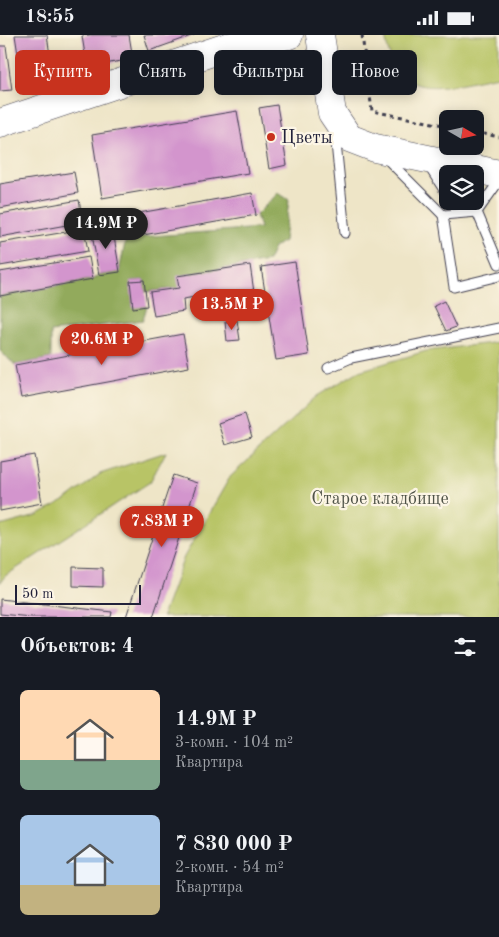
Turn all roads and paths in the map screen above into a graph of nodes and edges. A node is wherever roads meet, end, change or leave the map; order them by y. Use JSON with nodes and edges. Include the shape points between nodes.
{"nodes":[{"id":1,"x":289,"y":35,"type":"edge"},
{"id":2,"x":320,"y":35,"type":"edge"},
{"id":3,"x":362,"y":35,"type":"edge"},
{"id":4,"x":332,"y":113,"type":"junction"},
{"id":5,"x":0,"y":123,"type":"edge"},
{"id":6,"x":439,"y":124,"type":"edge"},
{"id":7,"x":484,"y":134,"type":"edge"},
{"id":8,"x":499,"y":137,"type":"edge"},
{"id":9,"x":375,"y":148,"type":"junction"},
{"id":10,"x":424,"y":159,"type":"junction"},
{"id":11,"x":499,"y":174,"type":"edge"},
{"id":12,"x":499,"y":181,"type":"edge"},
{"id":13,"x":439,"y":182,"type":"edge"},
{"id":14,"x":456,"y":210,"type":"edge"},
{"id":15,"x":477,"y":212,"type":"junction"},
{"id":16,"x":458,"y":213,"type":"junction"},
{"id":17,"x":442,"y":215,"type":"junction"},
{"id":18,"x":345,"y":233,"type":"dead end"},
{"id":19,"x":499,"y":264,"type":"edge"},
{"id":20,"x":499,"y":276,"type":"edge"},
{"id":21,"x":499,"y":328,"type":"edge"},
{"id":22,"x":328,"y":368,"type":"dead end"}],
"edges":[{"from":1,"to":5,"type":"main road","via":[[227,47]]},
{"from":2,"to":4,"type":"main road"},
{"from":3,"to":6,"type":"path","via":[[372,111]]},
{"from":4,"to":9,"type":"main road","via":[[349,138]]},
{"from":4,"to":18,"type":"lane"},
{"from":7,"to":8,"type":"path"},
{"from":9,"to":10,"type":"main road"},
{"from":9,"to":17,"type":"lane"},
{"from":10,"to":11,"type":"main road"},
{"from":10,"to":13,"type":"lane"},
{"from":12,"to":15,"type":"lane"},
{"from":14,"to":16,"type":"lane"},
{"from":15,"to":16,"type":"lane"},
{"from":15,"to":19,"type":"lane"},
{"from":16,"to":17,"type":"lane"},
{"from":17,"to":20,"type":"lane","via":[[454,287]]},
{"from":21,"to":22,"type":"lane","via":[[351,353]]}]}
